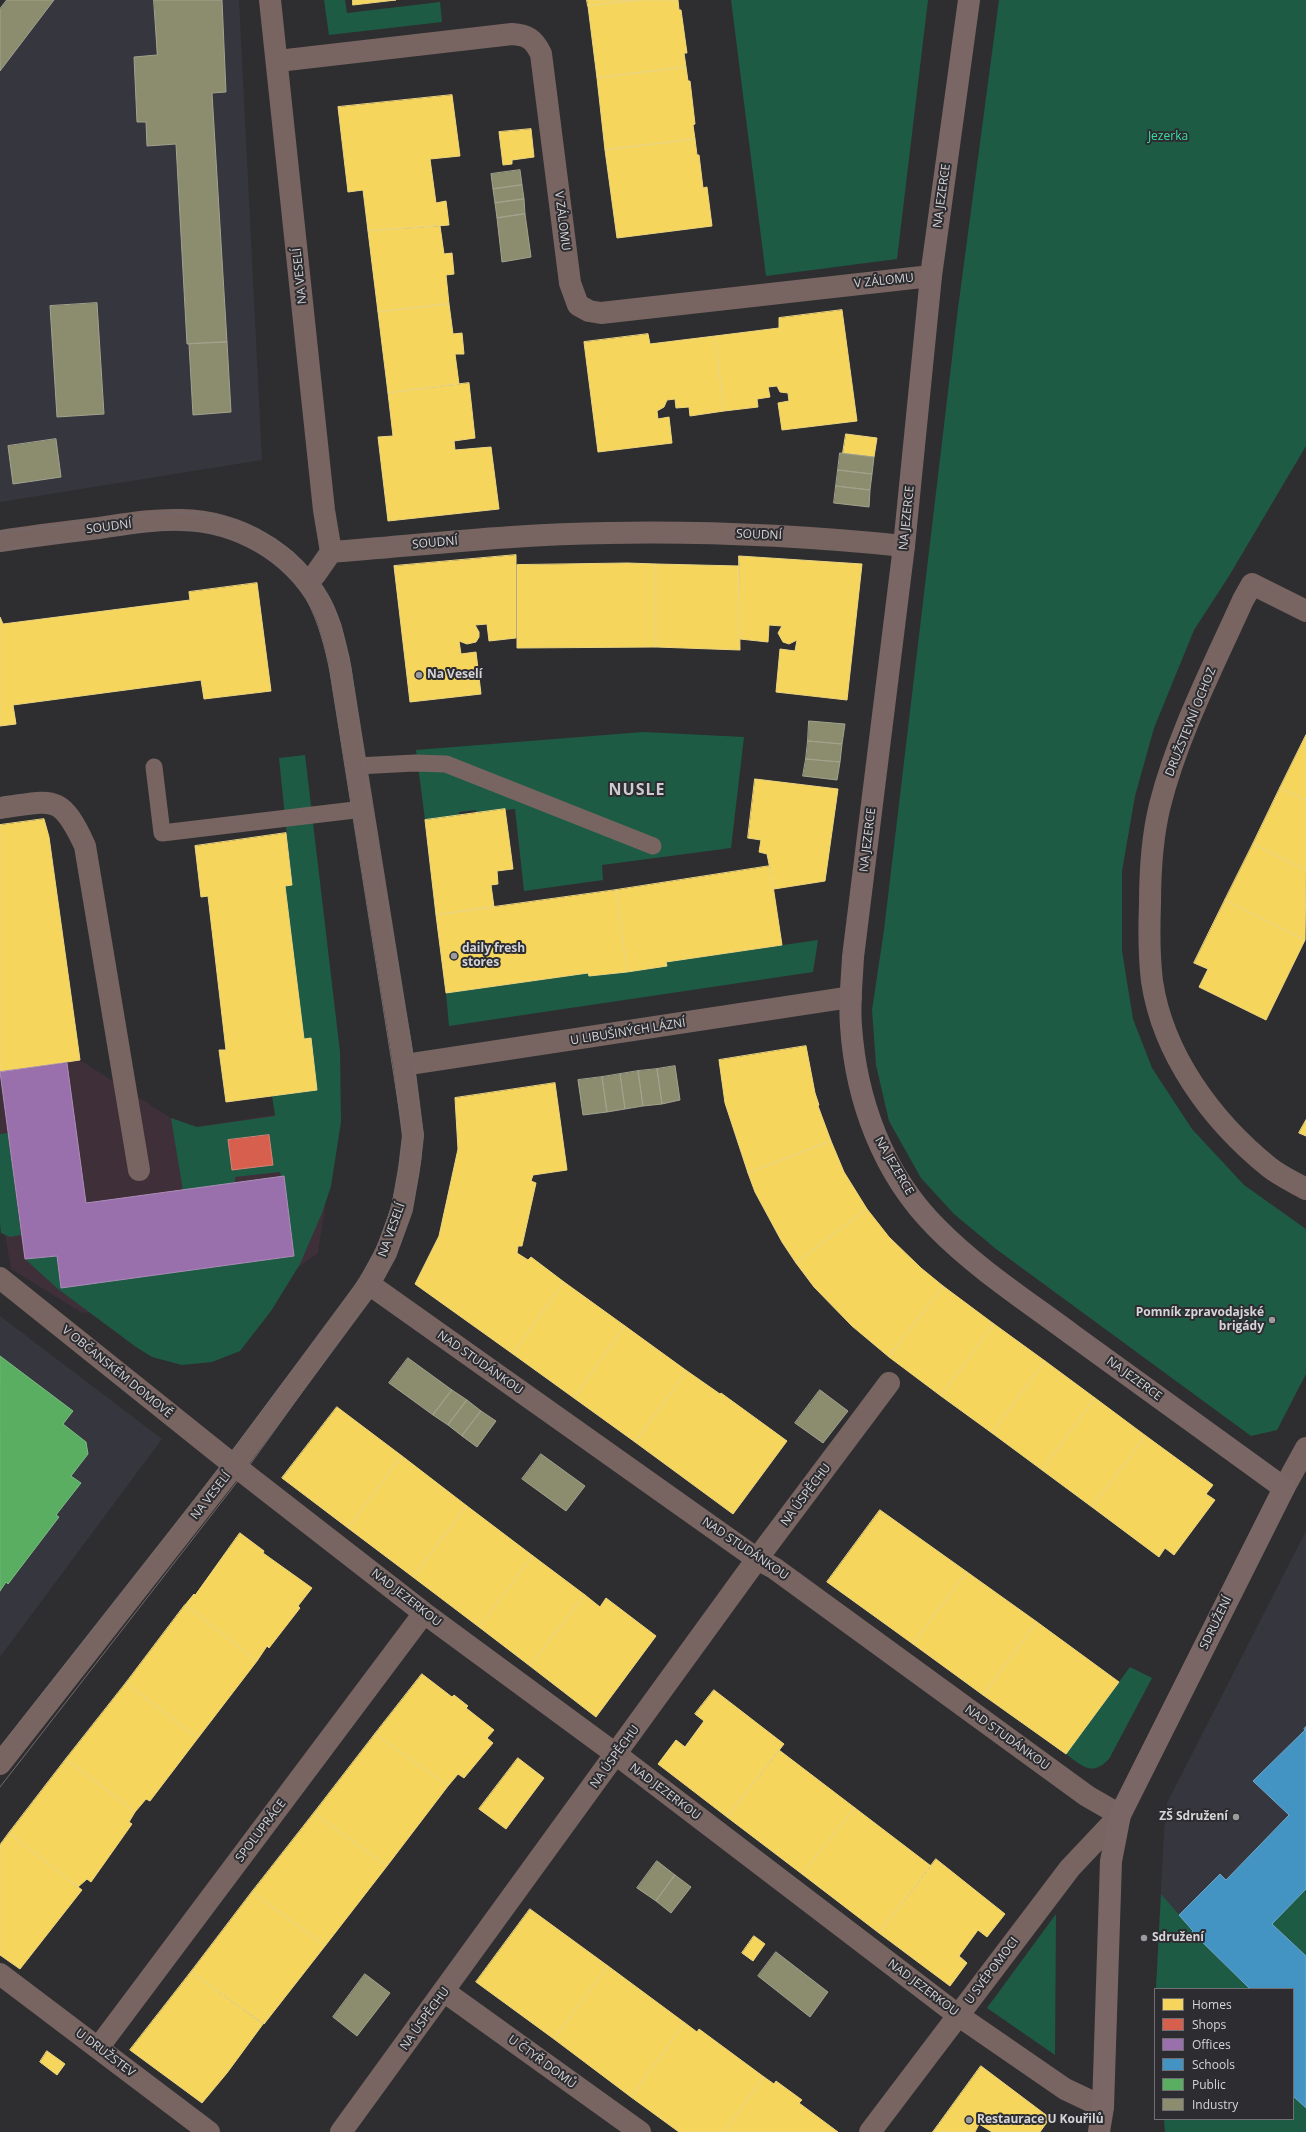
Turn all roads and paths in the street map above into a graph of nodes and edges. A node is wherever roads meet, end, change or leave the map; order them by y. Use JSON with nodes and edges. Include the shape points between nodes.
{"nodes":[{"id":1,"x":270,"y":0,"type":"edge"},
{"id":2,"x":969,"y":0,"type":"edge"},
{"id":3,"x":278,"y":62,"type":"junction"},
{"id":4,"x":931,"y":276,"type":"junction"},
{"id":5,"x":0,"y":541,"type":"edge"},
{"id":6,"x":904,"y":546,"type":"junction"},
{"id":7,"x":331,"y":552,"type":"junction"},
{"id":8,"x":306,"y":581,"type":"junction"},
{"id":9,"x":1306,"y":611,"type":"edge"},
{"id":10,"x":357,"y":766,"type":"junction"},
{"id":11,"x":154,"y":767,"type":"dead end"},
{"id":12,"x":0,"y":808,"type":"edge"},
{"id":13,"x":363,"y":809,"type":"junction"},
{"id":14,"x":653,"y":846,"type":"dead end"},
{"id":15,"x":851,"y":997,"type":"junction"},
{"id":16,"x":404,"y":1065,"type":"junction"},
{"id":17,"x":139,"y":1170,"type":"dead end"},
{"id":18,"x":1306,"y":1189,"type":"edge"},
{"id":19,"x":0,"y":1278,"type":"edge"},
{"id":20,"x":369,"y":1284,"type":"junction"},
{"id":21,"x":889,"y":1383,"type":"dead end"},
{"id":22,"x":1306,"y":1448,"type":"edge"},
{"id":23,"x":236,"y":1465,"type":"junction"},
{"id":24,"x":1284,"y":1488,"type":"junction"},
{"id":25,"x":757,"y":1559,"type":"junction"},
{"id":26,"x":424,"y":1613,"type":"junction"},
{"id":27,"x":617,"y":1755,"type":"junction"},
{"id":28,"x":0,"y":1764,"type":"edge"},
{"id":29,"x":1120,"y":1815,"type":"junction"},
{"id":30,"x":0,"y":1974,"type":"edge"},
{"id":31,"x":445,"y":1992,"type":"junction"},
{"id":32,"x":959,"y":2016,"type":"junction"},
{"id":33,"x":98,"y":2048,"type":"junction"},
{"id":34,"x":1103,"y":2107,"type":"junction"},
{"id":35,"x":209,"y":2132,"type":"edge"},
{"id":36,"x":341,"y":2132,"type":"edge"},
{"id":37,"x":640,"y":2132,"type":"edge"},
{"id":38,"x":870,"y":2132,"type":"edge"},
{"id":39,"x":1099,"y":2132,"type":"edge"}],
"edges":[{"from":1,"to":3,"type":"street","name":"NA VESELÍ"},
{"from":2,"to":4,"type":"street","name":"NA JEZERCE"},
{"from":3,"to":4,"type":"street","name":"V ZÁLOMU","via":[[512,34],[524,35],[533,40],[540,54],[570,283],[578,305],[589,311],[601,313]]},
{"from":3,"to":7,"type":"street","name":"NA VESELÍ","via":[[323,502]]},
{"from":4,"to":6,"type":"street","name":"NA JEZERCE"},
{"from":5,"to":8,"type":"street","name":"SOUDNÍ","via":[[140,522],[180,520],[217,524],[244,533],[268,546]]},
{"from":6,"to":7,"type":"street","name":"SOUDNÍ","via":[[785,536],[608,533],[512,537]]},
{"from":6,"to":15,"type":"street","name":"NA JEZERCE","via":[[854,949]]},
{"from":7,"to":8,"type":"street","via":[[315,575]]},
{"from":8,"to":10,"type":"street","name":"NA VESELÍ","via":[[320,603],[331,628]]},
{"from":9,"to":18,"type":"street","name":"DRUŽSTEVNÍ OCHOZ","via":[[1252,584],[1186,729],[1160,804],[1153,842],[1149,932],[1152,982],[1161,1017],[1173,1050],[1191,1081],[1212,1111],[1240,1141],[1270,1168]]},
{"from":10,"to":13,"type":"street","name":"NA VESELÍ"},
{"from":10,"to":14,"type":"lane","via":[[446,764]]},
{"from":11,"to":13,"type":"lane","via":[[162,833]]},
{"from":12,"to":17,"type":"street","via":[[43,802],[54,804],[64,810],[75,824],[85,846]]},
{"from":13,"to":16,"type":"street","name":"NA VESELÍ"},
{"from":15,"to":16,"type":"street","name":"U LIBUŠINÝCH LÁZNÍ"},
{"from":15,"to":24,"type":"street","name":"NA JEZERCE","via":[[851,1024],[857,1074],[868,1118],[897,1176],[935,1227],[986,1272]]},
{"from":16,"to":20,"type":"street","name":"NA VESELÍ","via":[[413,1136],[409,1169],[402,1209],[386,1253]]},
{"from":19,"to":23,"type":"street","name":"V OBČANSKÉM DOMOVĚ"},
{"from":20,"to":23,"type":"street","name":"NA VESELÍ"},
{"from":20,"to":25,"type":"street","name":"NAD STUDÁNKOU"},
{"from":21,"to":25,"type":"street","name":"NA ÚSPĚCHU"},
{"from":22,"to":24,"type":"street","name":"SDRUŽENÍ"},
{"from":23,"to":26,"type":"street","name":"NAD JEZERKOU"},
{"from":23,"to":28,"type":"street","name":"NA VESELÍ"},
{"from":24,"to":29,"type":"street","name":"SDRUŽENÍ"},
{"from":25,"to":27,"type":"street","name":"NA ÚSPĚCHU"},
{"from":25,"to":29,"type":"street","name":"NAD STUDÁNKOU","via":[[774,1568],[1087,1796]]},
{"from":26,"to":27,"type":"street","name":"NAD JEZERKOU"},
{"from":26,"to":33,"type":"street","name":"SPOLUPRÁCE"},
{"from":27,"to":31,"type":"street","name":"NA ÚSPĚCHU"},
{"from":27,"to":32,"type":"street","name":"NAD JEZERKOU"},
{"from":29,"to":32,"type":"street","name":"U SVÉPOMOCI","via":[[1070,1868]]},
{"from":29,"to":34,"type":"street","name":"SDRUŽENÍ","via":[[1111,1861]]},
{"from":30,"to":33,"type":"street","name":"U DRUŽSTEV"},
{"from":31,"to":36,"type":"street","name":"NA ÚSPĚCHU"},
{"from":31,"to":37,"type":"street","name":"U ČTYŘ DOMŮ"},
{"from":32,"to":34,"type":"street","name":"NAD JEZERKOU","via":[[1065,2089]]},
{"from":32,"to":38,"type":"street","name":"U SVÉPOMOCI"},
{"from":33,"to":35,"type":"street","name":"U DRUŽSTEV"},
{"from":34,"to":39,"type":"street","name":"SDRUŽENÍ"}]}
